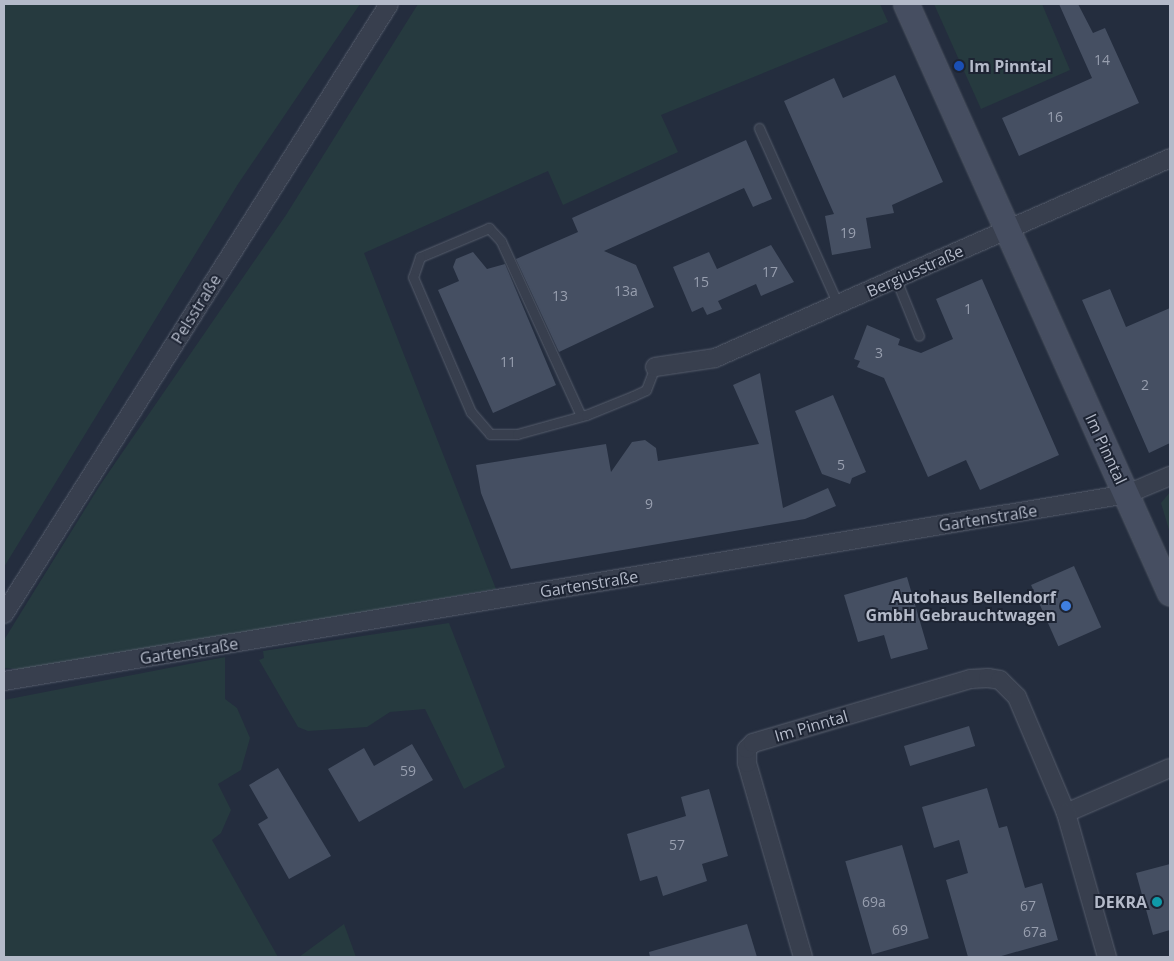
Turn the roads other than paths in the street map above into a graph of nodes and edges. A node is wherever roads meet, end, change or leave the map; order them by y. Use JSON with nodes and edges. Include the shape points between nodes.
{"nodes":[{"id":1,"x":389,"y":4,"type":"edge"},
{"id":2,"x":906,"y":4,"type":"edge"},
{"id":3,"x":759,"y":128,"type":"dead end"},
{"id":4,"x":1170,"y":158,"type":"edge"},
{"id":5,"x":1006,"y":230,"type":"junction"},
{"id":6,"x":896,"y":279,"type":"junction"},
{"id":7,"x":838,"y":305,"type":"junction"},
{"id":8,"x":919,"y":336,"type":"dead end"},
{"id":9,"x":655,"y":367,"type":"joint"},
{"id":10,"x":581,"y":416,"type":"junction"},
{"id":11,"x":1170,"y":476,"type":"edge"},
{"id":12,"x":1127,"y":494,"type":"junction"},
{"id":13,"x":1170,"y":593,"type":"edge"},
{"id":14,"x":4,"y":614,"type":"edge"},
{"id":15,"x":4,"y":681,"type":"edge"},
{"id":16,"x":1170,"y":768,"type":"edge"},
{"id":17,"x":1066,"y":812,"type":"junction"},
{"id":18,"x":803,"y":957,"type":"edge"},
{"id":19,"x":1107,"y":957,"type":"edge"}],
"edges":[{"from":1,"to":14,"type":"street","name":"Pelsstraße"},
{"from":2,"to":5,"type":"main road","name":"Im Pinntal"},
{"from":3,"to":7,"type":"lane"},
{"from":4,"to":5,"type":"street","name":"Bergiusstraße"},
{"from":5,"to":6,"type":"street","name":"Bergiusstraße"},
{"from":5,"to":12,"type":"main road","name":"Im Pinntal"},
{"from":6,"to":7,"type":"street","name":"Bergiusstraße"},
{"from":6,"to":8,"type":"lane"},
{"from":7,"to":9,"type":"street","name":"Bergiusstraße","via":[[715,358]]},
{"from":9,"to":10,"type":"lane","via":[[646,390]]},
{"from":10,"to":10,"type":"lane","via":[[517,434],[490,434],[471,412],[413,278],[420,257],[489,228],[501,241]]},
{"from":11,"to":12,"type":"street","name":"Gartenstraße"},
{"from":12,"to":13,"type":"main road","name":"Im Pinntal"},
{"from":12,"to":15,"type":"street","name":"Gartenstraße"},
{"from":16,"to":17,"type":"street"},
{"from":17,"to":18,"type":"street","name":"Im Pinntal","via":[[1017,697],[1000,680],[971,679],[753,743],[747,748],[747,763]]},
{"from":17,"to":19,"type":"street","name":"Im Pinntal"}]}
